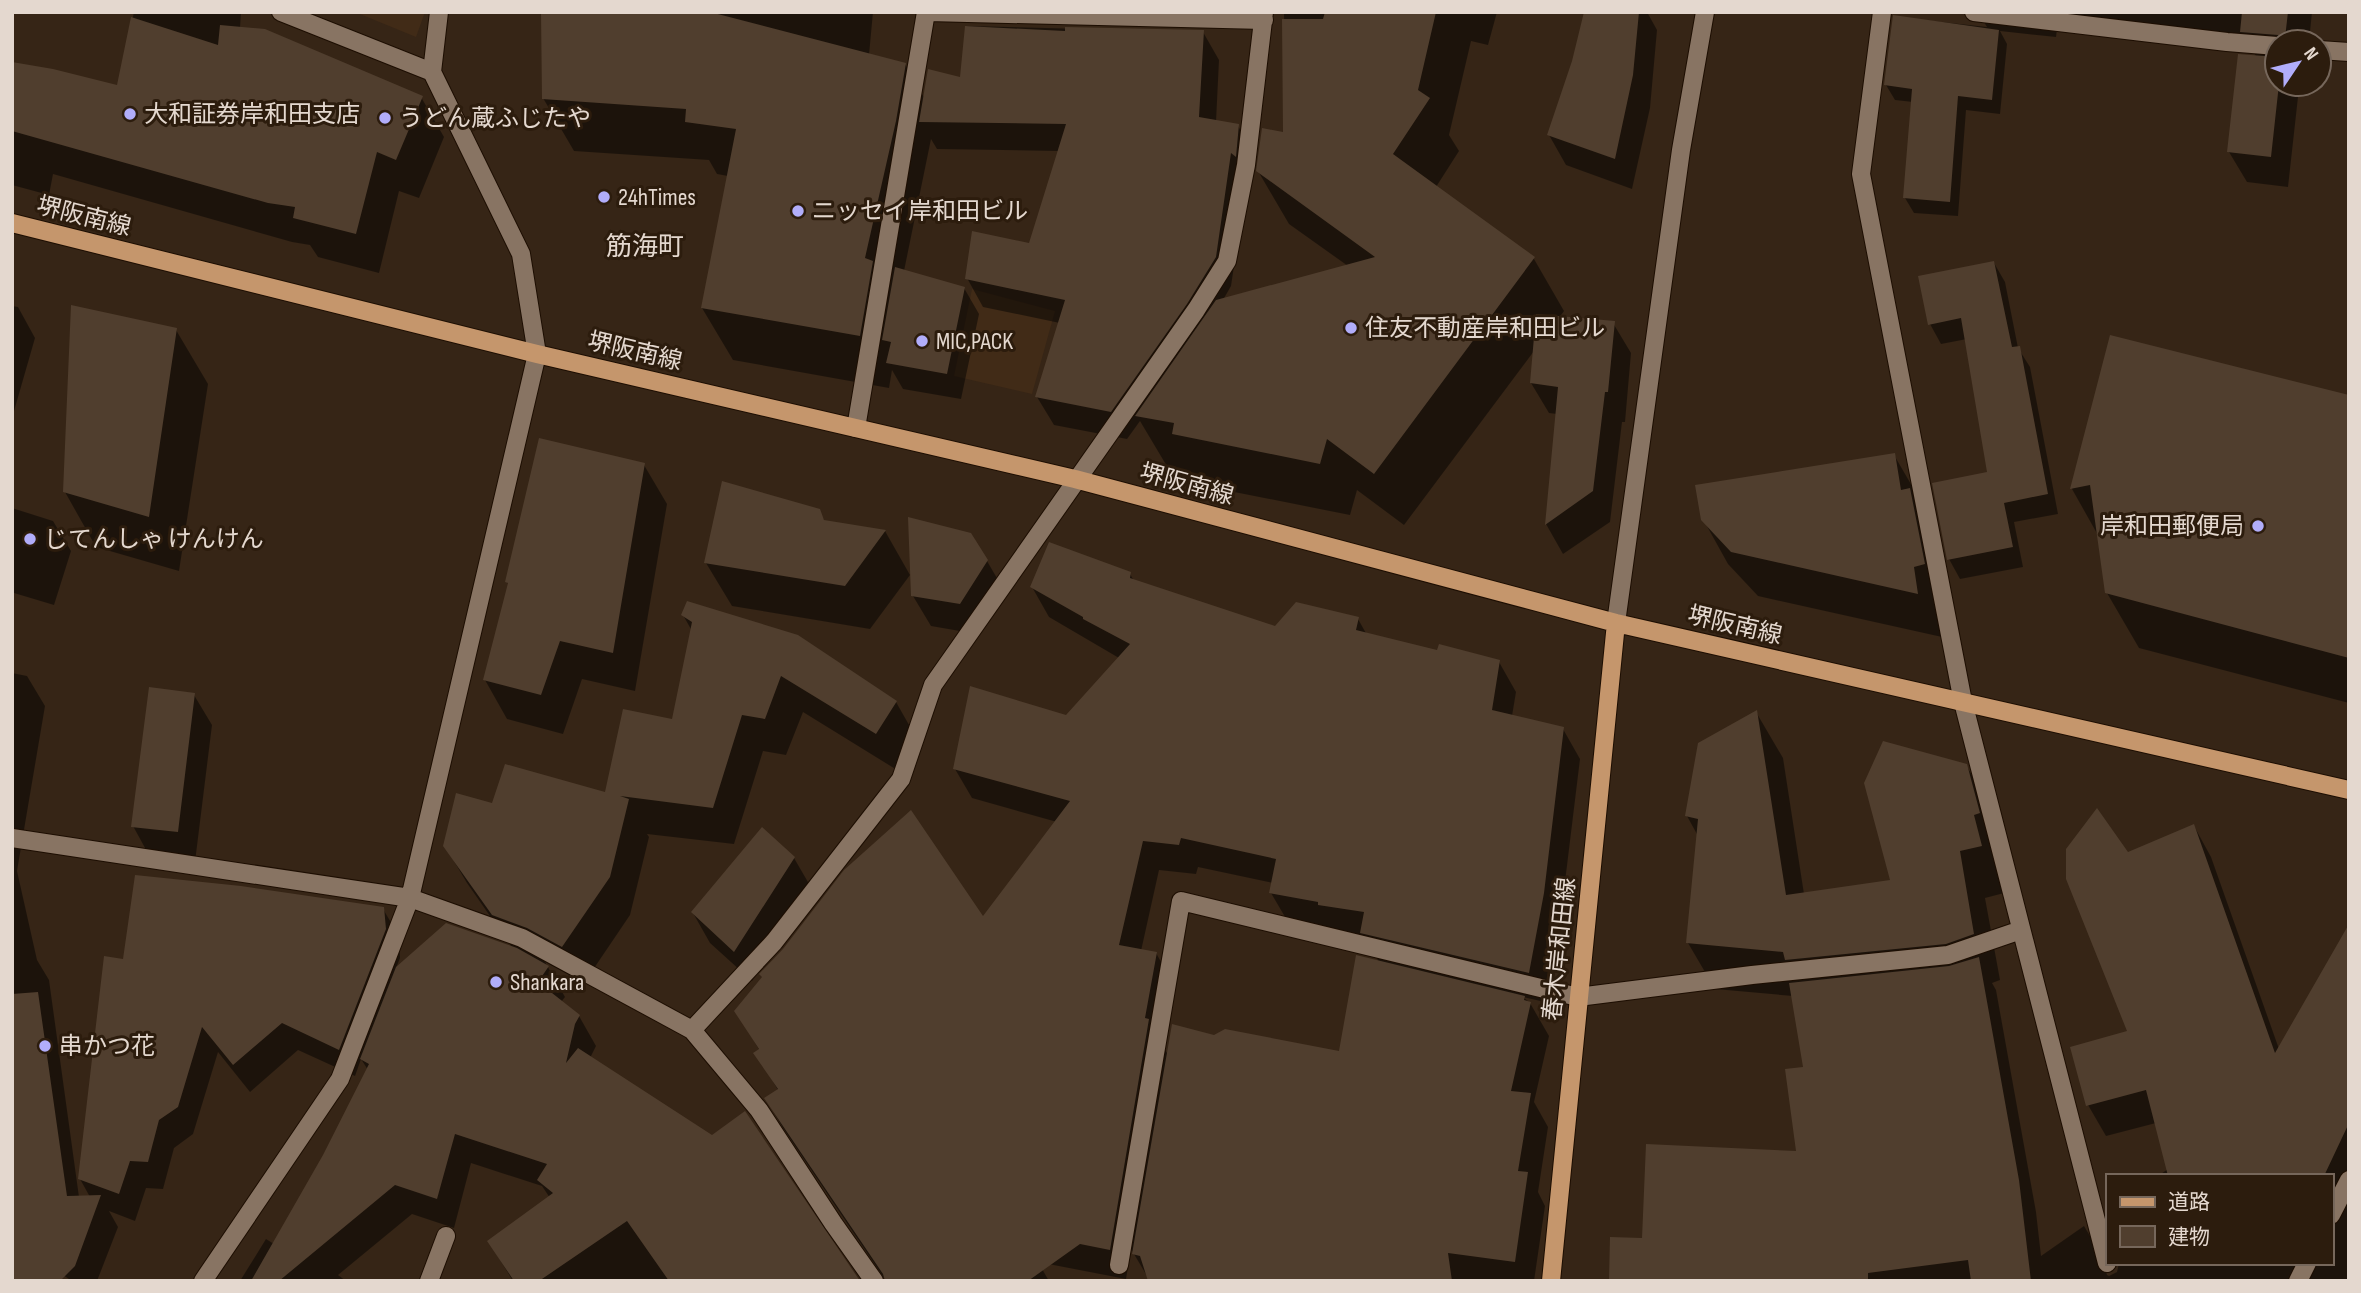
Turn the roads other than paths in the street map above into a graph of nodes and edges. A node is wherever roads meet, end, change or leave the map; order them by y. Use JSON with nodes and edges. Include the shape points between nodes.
{"nodes":[{"id":1,"x":281,"y":12,"type":"edge"},
{"id":2,"x":439,"y":12,"type":"edge"},
{"id":3,"x":928,"y":12,"type":"edge"},
{"id":4,"x":1705,"y":12,"type":"edge"},
{"id":5,"x":1882,"y":12,"type":"edge"},
{"id":6,"x":1974,"y":12,"type":"edge"},
{"id":7,"x":1264,"y":16,"type":"edge"},
{"id":8,"x":2263,"y":45,"type":"edge"},
{"id":9,"x":432,"y":72,"type":"junction"},
{"id":10,"x":12,"y":223,"type":"edge"},
{"id":11,"x":537,"y":354,"type":"junction"},
{"id":12,"x":856,"y":428,"type":"junction"},
{"id":13,"x":1075,"y":479,"type":"junction"},
{"id":14,"x":1616,"y":623,"type":"junction"},
{"id":15,"x":1963,"y":702,"type":"junction"},
{"id":16,"x":2349,"y":790,"type":"edge"},
{"id":17,"x":12,"y":838,"type":"edge"},
{"id":18,"x":410,"y":898,"type":"junction"},
{"id":19,"x":2021,"y":930,"type":"junction"},
{"id":20,"x":1578,"y":997,"type":"junction"},
{"id":21,"x":692,"y":1030,"type":"junction"},
{"id":22,"x":2349,"y":1180,"type":"edge"},
{"id":23,"x":2333,"y":1211,"type":"edge"},
{"id":24,"x":446,"y":1236,"type":"dead end"},
{"id":25,"x":2106,"y":1259,"type":"edge"},
{"id":26,"x":1119,"y":1265,"type":"dead end"},
{"id":27,"x":2306,"y":1265,"type":"edge"},
{"id":28,"x":203,"y":1281,"type":"edge"},
{"id":29,"x":429,"y":1281,"type":"edge"},
{"id":30,"x":874,"y":1281,"type":"edge"},
{"id":31,"x":1551,"y":1281,"type":"edge"},
{"id":32,"x":2298,"y":1281,"type":"edge"}],
"edges":[{"from":1,"to":9,"type":"street"},
{"from":2,"to":9,"type":"street"},
{"from":3,"to":7,"type":"street"},
{"from":3,"to":12,"type":"street"},
{"from":4,"to":14,"type":"street","via":[[1681,150]]},
{"from":5,"to":15,"type":"street","via":[[1861,174]]},
{"from":6,"to":8,"type":"street"},
{"from":7,"to":13,"type":"street","via":[[1246,165],[1227,261]]},
{"from":9,"to":11,"type":"street","via":[[521,254]]},
{"from":10,"to":11,"type":"main road","name":"堺阪南線"},
{"from":11,"to":12,"type":"main road","name":"堺阪南線"},
{"from":11,"to":18,"type":"street"},
{"from":12,"to":13,"type":"main road","name":"堺阪南線"},
{"from":13,"to":14,"type":"main road","name":"堺阪南線"},
{"from":13,"to":21,"type":"street","via":[[933,685],[901,779],[774,942]]},
{"from":14,"to":15,"type":"main road","name":"堺阪南線"},
{"from":14,"to":20,"type":"main road","name":"春木岸和田線"},
{"from":15,"to":16,"type":"main road","name":"堺阪南線"},
{"from":15,"to":19,"type":"street"},
{"from":17,"to":18,"type":"street"},
{"from":18,"to":21,"type":"street","via":[[522,938]]},
{"from":18,"to":28,"type":"street","via":[[340,1079]]},
{"from":19,"to":20,"type":"street","via":[[1948,955]]},
{"from":19,"to":25,"type":"street"},
{"from":20,"to":26,"type":"street","via":[[1181,901]]},
{"from":20,"to":31,"type":"main road","name":"春木岸和田線"},
{"from":21,"to":30,"type":"street","via":[[759,1110]]},
{"from":22,"to":23,"type":"street"},
{"from":24,"to":29,"type":"street"},
{"from":27,"to":32,"type":"street"}]}
